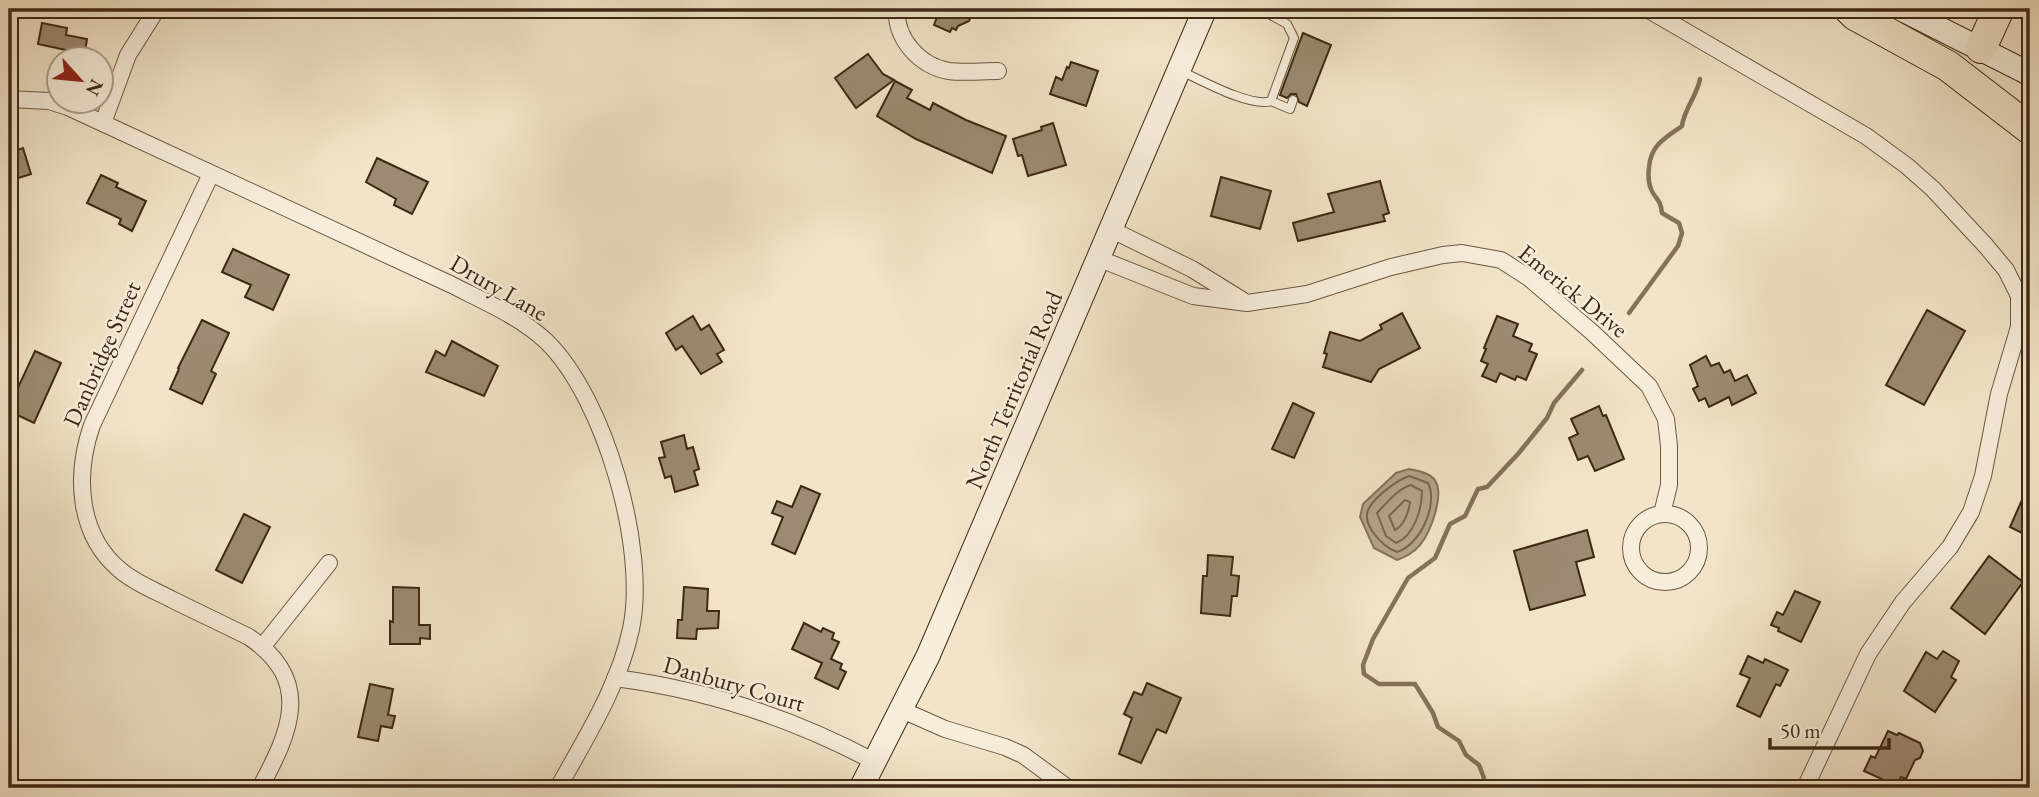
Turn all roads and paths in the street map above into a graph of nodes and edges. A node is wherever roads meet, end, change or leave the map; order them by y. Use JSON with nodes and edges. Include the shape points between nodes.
{"nodes":[{"id":1,"x":897,"y":9,"type":"edge"},
{"id":2,"x":1205,"y":9,"type":"edge"},
{"id":3,"x":1260,"y":9,"type":"edge"},
{"id":4,"x":1647,"y":9,"type":"edge"},
{"id":5,"x":1849,"y":9,"type":"edge"},
{"id":6,"x":1901,"y":9,"type":"edge"},
{"id":7,"x":1999,"y":9,"type":"edge"},
{"id":8,"x":155,"y":12,"type":"dead end"},
{"id":9,"x":1981,"y":48,"type":"junction"},
{"id":10,"x":998,"y":71,"type":"dead end"},
{"id":11,"x":1179,"y":71,"type":"junction"},
{"id":12,"x":2030,"y":74,"type":"edge"},
{"id":13,"x":9,"y":99,"type":"edge"},
{"id":14,"x":1293,"y":100,"type":"dead end"},
{"id":15,"x":1271,"y":101,"type":"junction"},
{"id":16,"x":103,"y":123,"type":"junction"},
{"id":17,"x":2030,"y":130,"type":"edge"},
{"id":18,"x":211,"y":174,"type":"junction"},
{"id":19,"x":1112,"y":230,"type":"junction"},
{"id":20,"x":1100,"y":259,"type":"junction"},
{"id":21,"x":1247,"y":303,"type":"junction"},
{"id":22,"x":1662,"y":514,"type":"junction"},
{"id":23,"x":329,"y":563,"type":"dead end"},
{"id":24,"x":263,"y":646,"type":"junction"},
{"id":25,"x":615,"y":678,"type":"junction"},
{"id":26,"x":902,"y":710,"type":"junction"},
{"id":27,"x":875,"y":762,"type":"junction"},
{"id":28,"x":260,"y":788,"type":"edge"},
{"id":29,"x":558,"y":788,"type":"edge"},
{"id":30,"x":861,"y":788,"type":"edge"},
{"id":31,"x":1068,"y":788,"type":"edge"},
{"id":32,"x":1805,"y":788,"type":"edge"}],
"edges":[{"from":1,"to":10,"type":"street","via":[[902,36],[923,59],[946,70]]},
{"from":2,"to":11,"type":"main road","name":"North Territorial Road"},
{"from":3,"to":15,"type":"lane","via":[[1287,24],[1294,38]]},
{"from":4,"to":32,"type":"street","via":[[1866,136],[1907,166],[1986,246],[2019,296],[2019,327],[1971,512],[1950,547],[1903,602],[1868,653]]},
{"from":5,"to":17,"type":"highway","via":[[1948,66]]},
{"from":6,"to":9,"type":"main road"},
{"from":7,"to":9,"type":"highway"},
{"from":8,"to":16,"type":"street","via":[[128,55]]},
{"from":9,"to":12,"type":"main road"},
{"from":11,"to":15,"type":"lane","via":[[1247,99],[1263,104]]},
{"from":11,"to":19,"type":"main road","name":"North Territorial Road"},
{"from":13,"to":16,"type":"street","name":"Drury Lane","via":[[49,101]]},
{"from":14,"to":15,"type":"lane","via":[[1290,109]]},
{"from":16,"to":18,"type":"street","name":"Drury Lane"},
{"from":18,"to":24,"type":"street","name":"Danbridge Street","via":[[92,425],[83,460],[82,497],[95,540],[120,571]]},
{"from":18,"to":25,"type":"street","name":"Drury Lane","via":[[510,315],[544,340],[569,367],[600,424],[620,490],[632,554],[635,604]]},
{"from":19,"to":20,"type":"main road","name":"North Territorial Road"},
{"from":19,"to":21,"type":"street","via":[[1192,269]]},
{"from":20,"to":21,"type":"street","name":"Emerick Drive","via":[[1193,296]]},
{"from":20,"to":26,"type":"main road","name":"North Territorial Road"},
{"from":21,"to":22,"type":"street","name":"Emerick Drive","via":[[1307,294],[1443,255],[1462,253],[1501,260],[1529,278],[1649,386],[1666,419],[1670,446]]},
{"from":22,"to":22,"type":"street","via":[[1690,525],[1699,544],[1688,574],[1668,583],[1656,582],[1637,569],[1630,548],[1639,526]]},
{"from":23,"to":24,"type":"street"},
{"from":24,"to":28,"type":"street","name":"Danbridge Street","via":[[283,674],[291,709],[281,748]]},
{"from":25,"to":27,"type":"street","name":"Danbury Court","via":[[680,688],[751,707],[812,730]]},
{"from":25,"to":29,"type":"street","name":"Drury Lane"},
{"from":26,"to":27,"type":"main road","name":"North Territorial Road"},
{"from":26,"to":31,"type":"street","via":[[1023,755]]},
{"from":27,"to":30,"type":"main road","name":"North Territorial Road"}]}
